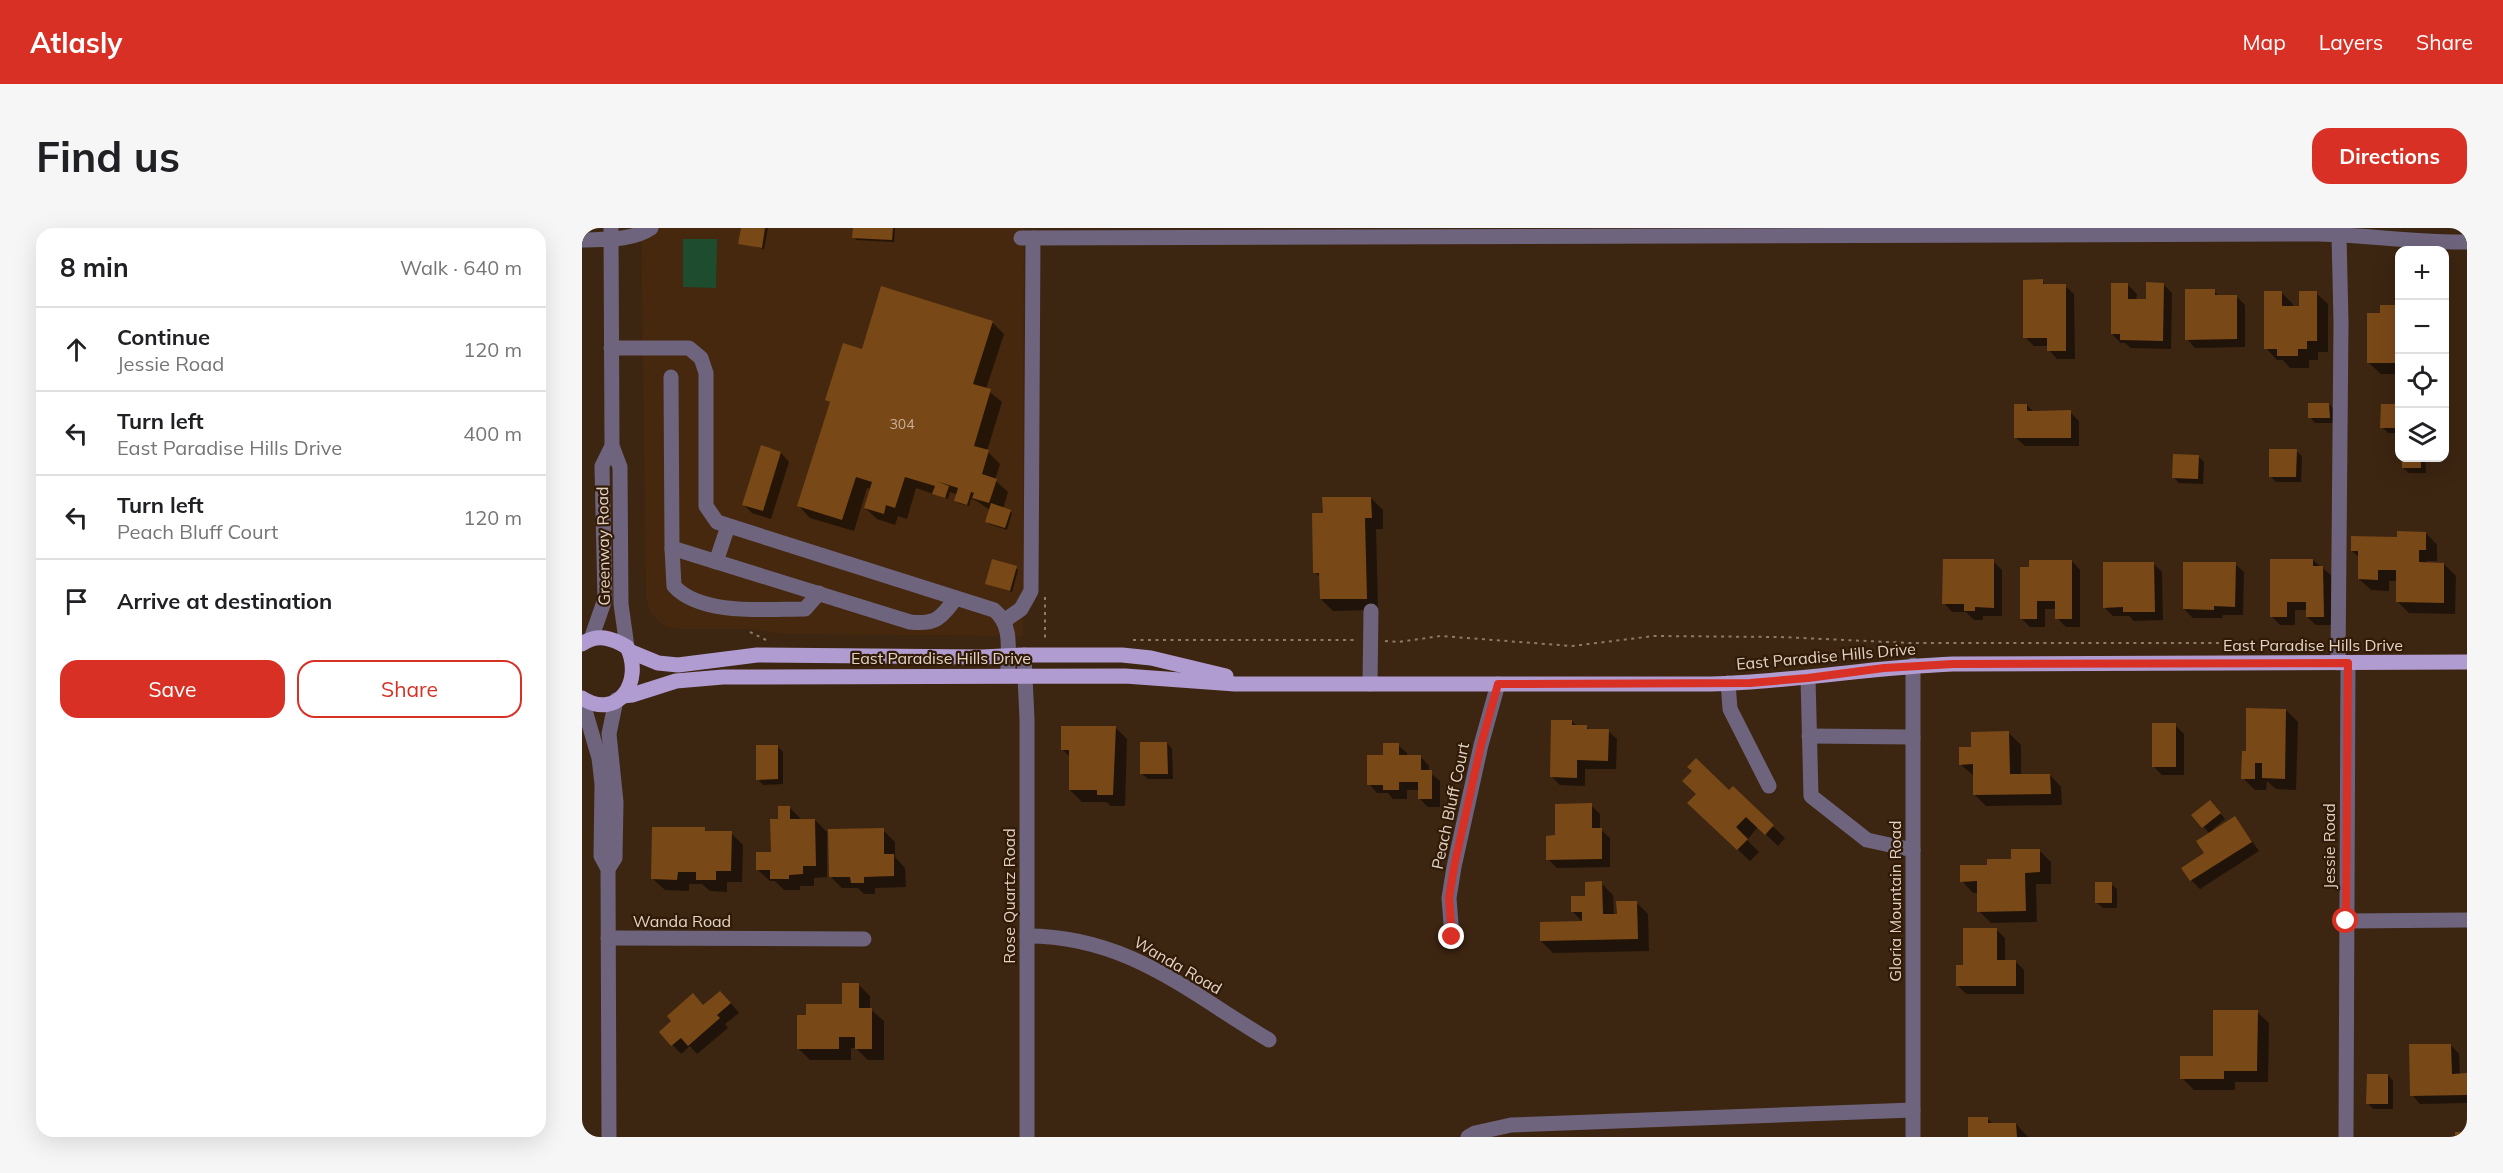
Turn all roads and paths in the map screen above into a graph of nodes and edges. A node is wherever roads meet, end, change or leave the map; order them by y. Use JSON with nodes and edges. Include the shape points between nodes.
{"nodes":[{"id":1,"x":651,"y":228,"type":"edge"},
{"id":2,"x":610,"y":234,"type":"edge"},
{"id":3,"x":2339,"y":235,"type":"junction"},
{"id":4,"x":582,"y":240,"type":"edge"},
{"id":5,"x":2467,"y":242,"type":"edge"},
{"id":6,"x":611,"y":348,"type":"junction"},
{"id":7,"x":671,"y":377,"type":"dead end"},
{"id":8,"x":612,"y":446,"type":"junction"},
{"id":9,"x":728,"y":526,"type":"junction"},
{"id":10,"x":672,"y":548,"type":"junction"},
{"id":11,"x":716,"y":561,"type":"junction"},
{"id":12,"x":819,"y":592,"type":"junction"},
{"id":13,"x":956,"y":598,"type":"junction"},
{"id":14,"x":1371,"y":611,"type":"dead end"},
{"id":15,"x":1004,"y":621,"type":"junction"},
{"id":16,"x":1127,"y":640,"type":"dead end"},
{"id":17,"x":1371,"y":640,"type":"junction"},
{"id":18,"x":585,"y":641,"type":"edge"},
{"id":19,"x":2296,"y":647,"type":"dead end"},
{"id":20,"x":628,"y":649,"type":"junction"},
{"id":21,"x":1024,"y":655,"type":"junction"},
{"id":22,"x":1008,"y":656,"type":"junction"},
{"id":23,"x":2467,"y":662,"type":"edge"},
{"id":24,"x":2343,"y":663,"type":"junction"},
{"id":25,"x":1913,"y":665,"type":"junction"},
{"id":26,"x":1008,"y":676,"type":"junction"},
{"id":27,"x":1025,"y":676,"type":"junction"},
{"id":28,"x":1808,"y":678,"type":"junction"},
{"id":29,"x":1728,"y":683,"type":"junction"},
{"id":30,"x":1261,"y":684,"type":"junction"},
{"id":31,"x":1370,"y":684,"type":"junction"},
{"id":32,"x":1498,"y":684,"type":"junction"},
{"id":33,"x":620,"y":698,"type":"junction"},
{"id":34,"x":582,"y":699,"type":"edge"},
{"id":35,"x":1809,"y":736,"type":"junction"},
{"id":36,"x":1913,"y":736,"type":"junction"},
{"id":37,"x":1769,"y":786,"type":"dead end"},
{"id":38,"x":1913,"y":850,"type":"junction"},
{"id":39,"x":608,"y":870,"type":"junction"},
{"id":40,"x":2467,"y":920,"type":"edge"},
{"id":41,"x":2346,"y":921,"type":"junction"},
{"id":42,"x":1027,"y":936,"type":"junction"},
{"id":43,"x":1452,"y":937,"type":"dead end"},
{"id":44,"x":608,"y":938,"type":"junction"},
{"id":45,"x":864,"y":939,"type":"dead end"},
{"id":46,"x":1269,"y":1040,"type":"dead end"},
{"id":47,"x":1913,"y":1110,"type":"junction"},
{"id":48,"x":609,"y":1137,"type":"edge"},
{"id":49,"x":1027,"y":1137,"type":"edge"},
{"id":50,"x":1468,"y":1137,"type":"edge"},
{"id":51,"x":1913,"y":1137,"type":"edge"},
{"id":52,"x":2346,"y":1137,"type":"edge"}],
"edges":[{"from":1,"to":2,"type":"street","via":[[639,235]]},
{"from":2,"to":4,"type":"street"},
{"from":2,"to":6,"type":"street","name":"Greenway Road"},
{"from":3,"to":5,"type":"street"},
{"from":3,"to":15,"type":"street","via":[[1027,238],[1031,591],[1021,609]]},
{"from":3,"to":24,"type":"street","name":"Jessie Road"},
{"from":6,"to":8,"type":"street","name":"Greenway Road"},
{"from":6,"to":9,"type":"street","via":[[689,348],[701,358],[706,373],[706,506],[717,522]]},
{"from":7,"to":10,"type":"street"},
{"from":8,"to":18,"type":"street","name":"Greenway Road","via":[[602,466],[605,599]]},
{"from":8,"to":20,"type":"street","name":"Greenway Road","via":[[620,467],[621,604]]},
{"from":9,"to":11,"type":"street"},
{"from":9,"to":13,"type":"street"},
{"from":10,"to":11,"type":"street"},
{"from":10,"to":12,"type":"street","via":[[674,586],[686,596],[731,610],[805,609]]},
{"from":11,"to":12,"type":"street"},
{"from":12,"to":13,"type":"street","via":[[922,624],[935,621]]},
{"from":13,"to":15,"type":"street","via":[[994,610]]},
{"from":14,"to":17,"type":"street"},
{"from":15,"to":22,"type":"street"},
{"from":16,"to":17,"type":"path"},
{"from":17,"to":19,"type":"path","via":[[1398,642],[1441,636],[1572,646],[1654,636],[1723,636],[1910,643],[2243,643]]},
{"from":17,"to":31,"type":"street"},
{"from":18,"to":20,"type":"main road","name":"East Paradise Hills Drive","via":[[606,638]]},
{"from":20,"to":22,"type":"main road","name":"East Paradise Hills Drive","via":[[658,663],[678,665],[740,656]]},
{"from":20,"to":33,"type":"main road","via":[[634,669]]},
{"from":21,"to":22,"type":"main road","name":"East Paradise Hills Drive"},
{"from":21,"to":27,"type":"street","name":"Rose Quartz Road"},
{"from":21,"to":30,"type":"main road","name":"East Paradise Hills Drive","via":[[1139,656]]},
{"from":22,"to":26,"type":"street"},
{"from":23,"to":24,"type":"main road","name":"East Paradise Hills Drive"},
{"from":24,"to":25,"type":"main road","name":"East Paradise Hills Drive"},
{"from":24,"to":41,"type":"street","name":"Jessie Road"},
{"from":25,"to":28,"type":"main road","name":"East Paradise Hills Drive"},
{"from":25,"to":36,"type":"street","name":"Gloria Mountain Road"},
{"from":26,"to":27,"type":"main road","name":"East Paradise Hills Drive"},
{"from":26,"to":33,"type":"main road","name":"East Paradise Hills Drive","via":[[701,677]]},
{"from":27,"to":30,"type":"main road","name":"East Paradise Hills Drive","via":[[1148,676]]},
{"from":27,"to":42,"type":"street","name":"Rose Quartz Road"},
{"from":28,"to":29,"type":"main road","name":"East Paradise Hills Drive"},
{"from":28,"to":35,"type":"street"},
{"from":29,"to":32,"type":"main road","name":"East Paradise Hills Drive"},
{"from":29,"to":37,"type":"street","via":[[1730,709]]},
{"from":30,"to":31,"type":"main road","name":"East Paradise Hills Drive"},
{"from":31,"to":32,"type":"main road","name":"East Paradise Hills Drive"},
{"from":32,"to":43,"type":"street","name":"Peach Bluff Court","via":[[1454,867],[1449,898]]},
{"from":33,"to":34,"type":"main road","name":"East Paradise Hills Drive","via":[[598,704]]},
{"from":33,"to":39,"type":"street","via":[[609,734],[616,802],[615,858]]},
{"from":34,"to":39,"type":"street","via":[[600,758],[601,856]]},
{"from":35,"to":36,"type":"street"},
{"from":35,"to":38,"type":"street","via":[[1809,792],[1815,801],[1867,840]]},
{"from":36,"to":38,"type":"street","name":"Gloria Mountain Road"},
{"from":38,"to":47,"type":"street","name":"Gloria Mountain Road"},
{"from":39,"to":44,"type":"street"},
{"from":40,"to":41,"type":"street"},
{"from":41,"to":52,"type":"street","name":"Jessie Road"},
{"from":42,"to":46,"type":"street","name":"Wanda Road","via":[[1065,938],[1104,946],[1128,956]]},
{"from":42,"to":49,"type":"street","name":"Rose Quartz Road"},
{"from":44,"to":45,"type":"street","name":"Wanda Road"},
{"from":44,"to":48,"type":"street"},
{"from":47,"to":50,"type":"street","via":[[1511,1125]]},
{"from":47,"to":51,"type":"street","name":"Gloria Mountain Road"}]}
